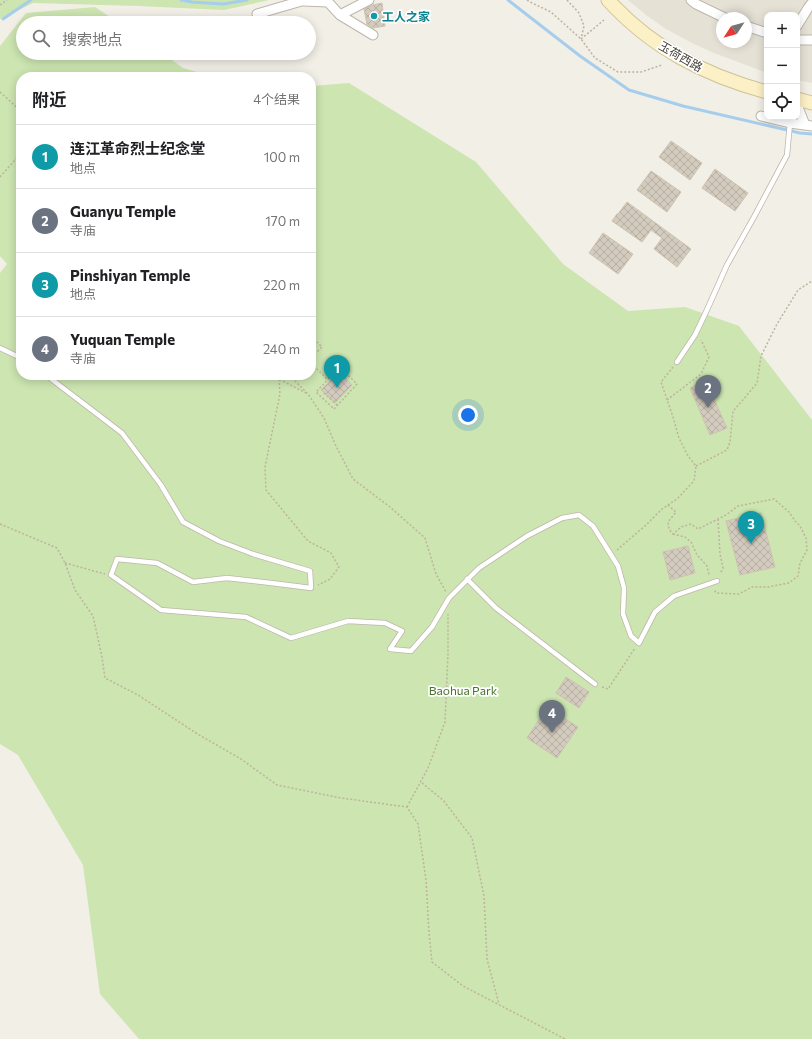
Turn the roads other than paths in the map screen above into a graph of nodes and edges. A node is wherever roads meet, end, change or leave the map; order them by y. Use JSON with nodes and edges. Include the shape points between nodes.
{"nodes":[{"id":1,"x":369,"y":0,"type":"edge"},
{"id":2,"x":608,"y":0,"type":"edge"},
{"id":3,"x":691,"y":0,"type":"edge"},
{"id":4,"x":304,"y":1,"type":"edge"},
{"id":5,"x":812,"y":3,"type":"edge"},
{"id":6,"x":256,"y":14,"type":"dead end"},
{"id":7,"x":716,"y":14,"type":"edge"},
{"id":8,"x":340,"y":15,"type":"junction"},
{"id":9,"x":800,"y":21,"type":"edge"},
{"id":10,"x":752,"y":28,"type":"edge"},
{"id":11,"x":764,"y":32,"type":"edge"},
{"id":12,"x":373,"y":35,"type":"dead end"},
{"id":13,"x":800,"y":40,"type":"edge"},
{"id":14,"x":812,"y":40,"type":"edge"},
{"id":15,"x":764,"y":91,"type":"edge"},
{"id":16,"x":800,"y":100,"type":"edge"},
{"id":17,"x":812,"y":103,"type":"edge"},
{"id":18,"x":800,"y":110,"type":"edge"},
{"id":19,"x":761,"y":116,"type":"dead end"},
{"id":20,"x":790,"y":123,"type":"junction"},
{"id":21,"x":809,"y":126,"type":"edge"},
{"id":22,"x":0,"y":348,"type":"edge"},
{"id":23,"x":16,"y":356,"type":"edge"},
{"id":24,"x":677,"y":362,"type":"road end"},
{"id":25,"x":53,"y":380,"type":"edge"},
{"id":26,"x":467,"y":579,"type":"junction"},
{"id":27,"x":717,"y":581,"type":"road end"},
{"id":28,"x":595,"y":684,"type":"road end"}],
"edges":[{"from":1,"to":8,"type":"street"},
{"from":2,"to":15,"type":"main road","name":"玉荷西路","via":[[633,24],[675,54],[702,69]]},
{"from":3,"to":7,"type":"street"},
{"from":4,"to":6,"type":"street"},
{"from":4,"to":8,"type":"street","via":[[328,2]]},
{"from":5,"to":9,"type":"street"},
{"from":8,"to":12,"type":"street"},
{"from":10,"to":11,"type":"street"},
{"from":13,"to":14,"type":"street"},
{"from":16,"to":17,"type":"main road"},
{"from":18,"to":21,"type":"street"},
{"from":19,"to":20,"type":"street"},
{"from":20,"to":21,"type":"street"},
{"from":20,"to":24,"type":"lane","via":[[787,155],[727,265],[695,335]]},
{"from":22,"to":23,"type":"lane"},
{"from":25,"to":26,"type":"lane","via":[[122,433],[161,484],[183,522],[219,541],[310,571],[311,588],[227,578],[193,582],[157,563],[117,559],[111,575],[161,610],[246,617],[291,638],[348,621],[385,623],[402,631],[390,648],[411,651],[432,627],[449,598]]},
{"from":26,"to":27,"type":"lane","via":[[527,536],[562,518],[579,515],[593,526],[618,566],[624,588],[623,614],[631,636],[639,643],[655,612],[674,596]]},
{"from":26,"to":28,"type":"lane","via":[[496,608]]}]}
